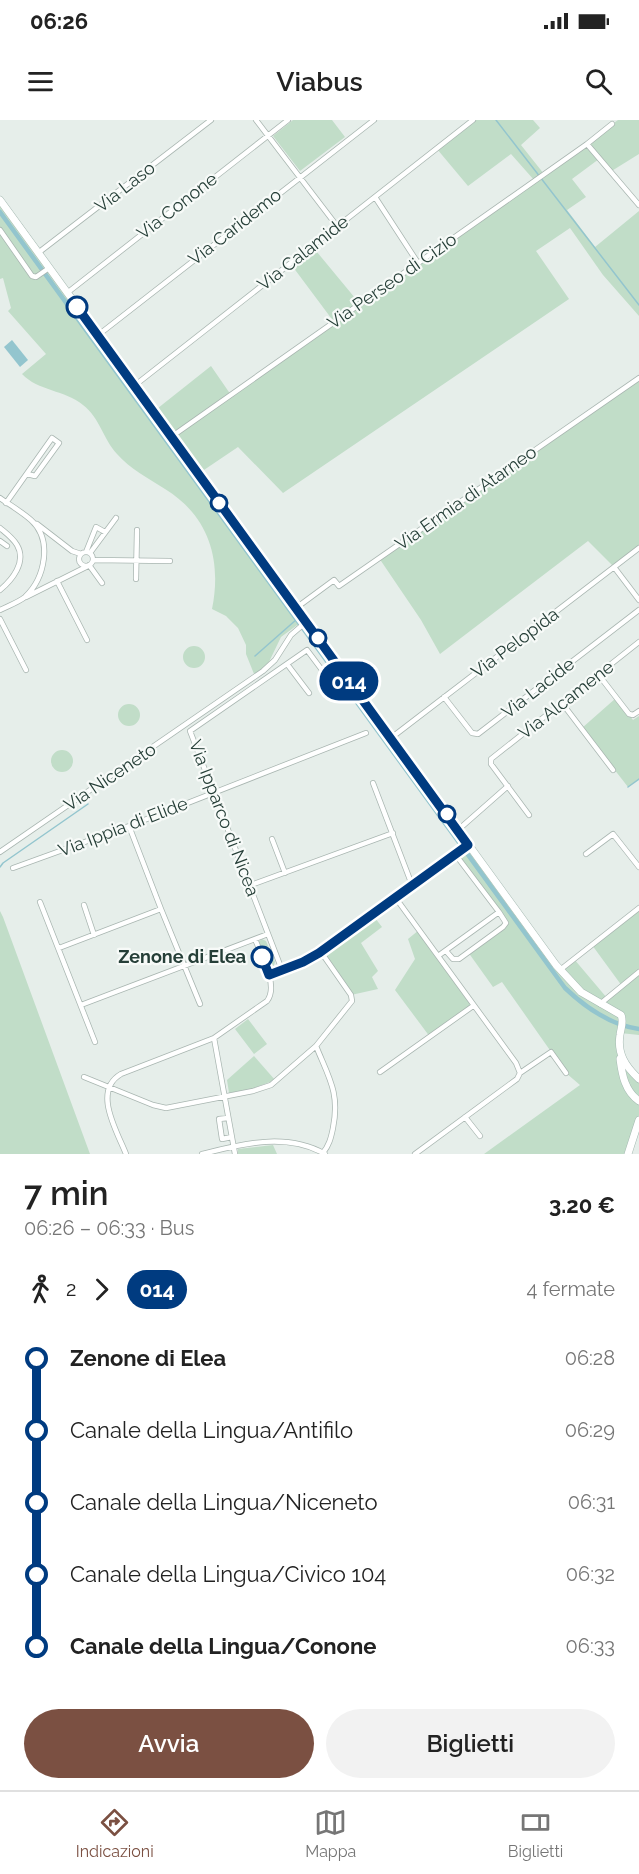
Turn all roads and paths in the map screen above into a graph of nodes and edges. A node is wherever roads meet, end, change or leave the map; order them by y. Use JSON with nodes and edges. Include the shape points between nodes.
{"nodes":[{"id":1,"x":211,"y":120,"type":"edge"},
{"id":2,"x":256,"y":120,"type":"edge"},
{"id":3,"x":288,"y":120,"type":"edge"},
{"id":4,"x":374,"y":120,"type":"edge"},
{"id":5,"x":473,"y":120,"type":"edge"},
{"id":6,"x":612,"y":124,"type":"dead end"},
{"id":7,"x":268,"y":135,"type":"junction"},
{"id":8,"x":587,"y":144,"type":"junction"},
{"id":9,"x":300,"y":176,"type":"junction"},
{"id":10,"x":375,"y":197,"type":"junction"},
{"id":11,"x":0,"y":200,"type":"edge"},
{"id":12,"x":639,"y":206,"type":"edge"},
{"id":13,"x":337,"y":226,"type":"junction"},
{"id":14,"x":0,"y":230,"type":"edge"},
{"id":15,"x":38,"y":253,"type":"junction"},
{"id":16,"x":418,"y":263,"type":"junction"},
{"id":17,"x":47,"y":270,"type":"junction"},
{"id":18,"x":67,"y":293,"type":"junction"},
{"id":19,"x":97,"y":336,"type":"junction"},
{"id":20,"x":639,"y":378,"type":"edge"},
{"id":21,"x":134,"y":386,"type":"junction"},
{"id":22,"x":171,"y":437,"type":"junction"},
{"id":23,"x":27,"y":474,"type":"junction"},
{"id":24,"x":0,"y":498,"type":"edge"},
{"id":25,"x":6,"y":503,"type":"junction"},
{"id":26,"x":116,"y":518,"type":"dead end"},
{"id":27,"x":32,"y":521,"type":"junction"},
{"id":28,"x":0,"y":528,"type":"edge"},
{"id":29,"x":137,"y":530,"type":"dead end"},
{"id":30,"x":105,"y":532,"type":"junction"},
{"id":31,"x":0,"y":541,"type":"edge"},
{"id":32,"x":7,"y":546,"type":"dead end"},
{"id":33,"x":639,"y":548,"type":"edge"},
{"id":34,"x":86,"y":553,"type":"junction"},
{"id":35,"x":93,"y":560,"type":"junction"},
{"id":36,"x":136,"y":560,"type":"junction"},
{"id":37,"x":170,"y":561,"type":"dead end"},
{"id":38,"x":88,"y":565,"type":"junction"},
{"id":39,"x":615,"y":567,"type":"junction"},
{"id":40,"x":136,"y":579,"type":"dead end"},
{"id":41,"x":57,"y":581,"type":"junction"},
{"id":42,"x":102,"y":583,"type":"dead end"},
{"id":43,"x":0,"y":590,"type":"edge"},
{"id":44,"x":24,"y":598,"type":"junction"},
{"id":45,"x":639,"y":600,"type":"edge"},
{"id":46,"x":296,"y":608,"type":"junction"},
{"id":47,"x":0,"y":610,"type":"edge"},
{"id":48,"x":639,"y":610,"type":"edge"},
{"id":49,"x":0,"y":619,"type":"edge"},
{"id":50,"x":304,"y":624,"type":"junction"},
{"id":51,"x":87,"y":640,"type":"dead end"},
{"id":52,"x":639,"y":642,"type":"edge"},
{"id":53,"x":287,"y":664,"type":"junction"},
{"id":54,"x":26,"y":670,"type":"dead end"},
{"id":55,"x":598,"y":674,"type":"junction"},
{"id":56,"x":328,"y":678,"type":"dead end"},
{"id":57,"x":309,"y":693,"type":"dead end"},
{"id":58,"x":444,"y":697,"type":"junction"},
{"id":59,"x":562,"y":702,"type":"junction"},
{"id":60,"x":639,"y":711,"type":"edge"},
{"id":61,"x":187,"y":725,"type":"junction"},
{"id":62,"x":190,"y":731,"type":"junction"},
{"id":63,"x":366,"y":733,"type":"dead end"},
{"id":64,"x":391,"y":738,"type":"junction"},
{"id":65,"x":614,"y":770,"type":"dead end"},
{"id":66,"x":373,"y":783,"type":"dead end"},
{"id":67,"x":508,"y":786,"type":"junction"},
{"id":68,"x":214,"y":791,"type":"junction"},
{"id":69,"x":529,"y":815,"type":"dead end"},
{"id":70,"x":129,"y":826,"type":"junction"},
{"id":71,"x":458,"y":830,"type":"junction"},
{"id":72,"x":393,"y":833,"type":"junction"},
{"id":73,"x":272,"y":839,"type":"dead end"},
{"id":74,"x":467,"y":845,"type":"junction"},
{"id":75,"x":0,"y":852,"type":"edge"},
{"id":76,"x":457,"y":853,"type":"junction"},
{"id":77,"x":586,"y":854,"type":"dead end"},
{"id":78,"x":639,"y":867,"type":"edge"},
{"id":79,"x":14,"y":868,"type":"dead end"},
{"id":80,"x":285,"y":873,"type":"junction"},
{"id":81,"x":250,"y":885,"type":"junction"},
{"id":82,"x":412,"y":885,"type":"junction"},
{"id":83,"x":394,"y":897,"type":"junction"},
{"id":84,"x":40,"y":902,"type":"dead end"},
{"id":85,"x":84,"y":905,"type":"dead end"},
{"id":86,"x":639,"y":908,"type":"edge"},
{"id":87,"x":161,"y":909,"type":"junction"},
{"id":88,"x":499,"y":912,"type":"junction"},
{"id":89,"x":268,"y":933,"type":"junction"},
{"id":90,"x":94,"y":935,"type":"junction"},
{"id":91,"x":255,"y":939,"type":"junction"},
{"id":92,"x":59,"y":948,"type":"junction"},
{"id":93,"x":446,"y":951,"type":"junction"},
{"id":94,"x":321,"y":952,"type":"junction"},
{"id":95,"x":438,"y":956,"type":"junction"},
{"id":96,"x":183,"y":966,"type":"junction"},
{"id":97,"x":282,"y":970,"type":"junction"},
{"id":98,"x":560,"y":970,"type":"junction"},
{"id":99,"x":639,"y":972,"type":"edge"},
{"id":100,"x":269,"y":975,"type":"junction"},
{"id":101,"x":200,"y":1004,"type":"dead end"},
{"id":102,"x":600,"y":1004,"type":"junction"},
{"id":103,"x":81,"y":1005,"type":"junction"},
{"id":104,"x":473,"y":1006,"type":"junction"},
{"id":105,"x":214,"y":1038,"type":"junction"},
{"id":106,"x":95,"y":1042,"type":"dead end"},
{"id":107,"x":316,"y":1046,"type":"junction"},
{"id":108,"x":619,"y":1050,"type":"junction"},
{"id":109,"x":380,"y":1072,"type":"dead end"},
{"id":110,"x":520,"y":1073,"type":"junction"},
{"id":111,"x":566,"y":1073,"type":"dead end"},
{"id":112,"x":633,"y":1073,"type":"junction"},
{"id":113,"x":84,"y":1077,"type":"dead end"},
{"id":114,"x":624,"y":1077,"type":"junction"},
{"id":115,"x":639,"y":1079,"type":"edge"},
{"id":116,"x":108,"y":1086,"type":"junction"},
{"id":117,"x":224,"y":1096,"type":"junction"},
{"id":118,"x":638,"y":1100,"type":"edge"},
{"id":119,"x":465,"y":1117,"type":"junction"},
{"id":120,"x":228,"y":1118,"type":"junction"},
{"id":121,"x":639,"y":1120,"type":"edge"},
{"id":122,"x":480,"y":1136,"type":"dead end"},
{"id":123,"x":232,"y":1137,"type":"junction"},
{"id":124,"x":233,"y":1146,"type":"junction"},
{"id":125,"x":422,"y":1151,"type":"edge"},
{"id":126,"x":126,"y":1154,"type":"edge"},
{"id":127,"x":202,"y":1154,"type":"edge"},
{"id":128,"x":235,"y":1154,"type":"edge"},
{"id":129,"x":323,"y":1154,"type":"edge"},
{"id":130,"x":414,"y":1154,"type":"edge"},
{"id":131,"x":628,"y":1154,"type":"edge"}],
"edges":[{"from":1,"to":15,"type":"street","name":"Via Laso"},
{"from":2,"to":7,"type":"street"},
{"from":3,"to":7,"type":"street","name":"Via Conone"},
{"from":4,"to":9,"type":"street","name":"Via Caridemo"},
{"from":5,"to":10,"type":"street","name":"Via Calamide"},
{"from":6,"to":8,"type":"street","name":"Via Perseo di Cizio"},
{"from":7,"to":9,"type":"street"},
{"from":7,"to":18,"type":"street","name":"Via Conone"},
{"from":8,"to":12,"type":"street"},
{"from":8,"to":16,"type":"street","name":"Via Perseo di Cizio"},
{"from":9,"to":13,"type":"street"},
{"from":9,"to":19,"type":"street","name":"Via Caridemo"},
{"from":10,"to":13,"type":"street","name":"Via Calamide"},
{"from":10,"to":16,"type":"street"},
{"from":11,"to":15,"type":"street"},
{"from":13,"to":21,"type":"street","name":"Via Calamide"},
{"from":14,"to":17,"type":"street","via":[[29,274],[34,277]]},
{"from":15,"to":17,"type":"street"},
{"from":16,"to":22,"type":"street","name":"Via Perseo di Cizio"},
{"from":17,"to":18,"type":"street"},
{"from":18,"to":19,"type":"street"},
{"from":19,"to":21,"type":"street"},
{"from":20,"to":46,"type":"street","name":"Via Ermia di Atarneo","via":[[339,586],[334,580]]},
{"from":21,"to":22,"type":"street"},
{"from":22,"to":46,"type":"street"},
{"from":23,"to":23,"type":"street","via":[[52,438],[59,443],[35,476]]},
{"from":23,"to":25,"type":"street"},
{"from":24,"to":25,"type":"street"},
{"from":25,"to":27,"type":"street"},
{"from":26,"to":30,"type":"street"},
{"from":27,"to":34,"type":"street","via":[[72,551]]},
{"from":27,"to":44,"type":"street","via":[[42,538],[44,557]]},
{"from":28,"to":43,"type":"street","via":[[16,544],[20,555],[17,570]]},
{"from":29,"to":36,"type":"street"},
{"from":30,"to":34,"type":"street"},
{"from":30,"to":34,"type":"street","via":[[96,527]]},
{"from":31,"to":32,"type":"street"},
{"from":33,"to":39,"type":"street","name":"Via Pelopida"},
{"from":34,"to":35,"type":"street"},
{"from":34,"to":38,"type":"street","via":[[79,557],[81,563]]},
{"from":35,"to":36,"type":"street"},
{"from":35,"to":38,"type":"street"},
{"from":36,"to":37,"type":"street"},
{"from":36,"to":40,"type":"street"},
{"from":38,"to":41,"type":"street"},
{"from":38,"to":42,"type":"street"},
{"from":39,"to":45,"type":"street"},
{"from":39,"to":58,"type":"street","name":"Via Pelopida"},
{"from":41,"to":44,"type":"street"},
{"from":41,"to":51,"type":"street"},
{"from":44,"to":47,"type":"street"},
{"from":46,"to":50,"type":"street"},
{"from":48,"to":58,"type":"street","name":"Via Lacide","via":[[478,734],[472,733]]},
{"from":49,"to":54,"type":"street"},
{"from":50,"to":61,"type":"street","name":"Via Niceneto","via":[[266,669]]},
{"from":50,"to":64,"type":"street"},
{"from":52,"to":55,"type":"street","name":"Via Alcamene"},
{"from":53,"to":56,"type":"street","name":"Via Ipparco di Nicea","via":[[307,650]]},
{"from":53,"to":57,"type":"street"},
{"from":53,"to":62,"type":"street","name":"Via Ipparco di Nicea"},
{"from":55,"to":59,"type":"street","name":"Via Alcamene"},
{"from":55,"to":60,"type":"street","via":[[629,714]]},
{"from":58,"to":64,"type":"street","name":"Via Pelopida"},
{"from":59,"to":65,"type":"street"},
{"from":59,"to":67,"type":"street","name":"Via Alcamene","via":[[492,758],[491,763]]},
{"from":61,"to":62,"type":"street"},
{"from":61,"to":75,"type":"street","name":"Via Niceneto"},
{"from":62,"to":68,"type":"street","name":"Via Ipparco di Nicea"},
{"from":63,"to":68,"type":"street","name":"Via Ippia di Elide"},
{"from":64,"to":71,"type":"street"},
{"from":66,"to":72,"type":"street"},
{"from":67,"to":69,"type":"street"},
{"from":67,"to":71,"type":"street"},
{"from":68,"to":70,"type":"street","name":"Via Ippia di Elide"},
{"from":68,"to":81,"type":"street","name":"Via Ipparco di Nicea"},
{"from":70,"to":79,"type":"street","name":"Via Ippia di Elide"},
{"from":70,"to":87,"type":"street"},
{"from":71,"to":74,"type":"street"},
{"from":72,"to":80,"type":"street"},
{"from":72,"to":82,"type":"street"},
{"from":73,"to":80,"type":"street"},
{"from":74,"to":76,"type":"street"},
{"from":74,"to":98,"type":"street"},
{"from":76,"to":82,"type":"street"},
{"from":76,"to":88,"type":"street"},
{"from":77,"to":78,"type":"street","via":[[613,834]]},
{"from":80,"to":81,"type":"street"},
{"from":81,"to":89,"type":"street","name":"Via Ipparco di Nicea"},
{"from":82,"to":83,"type":"street"},
{"from":83,"to":94,"type":"street"},
{"from":83,"to":95,"type":"street"},
{"from":84,"to":92,"type":"street"},
{"from":85,"to":90,"type":"street"},
{"from":86,"to":98,"type":"street"},
{"from":87,"to":90,"type":"street"},
{"from":87,"to":96,"type":"street"},
{"from":88,"to":93,"type":"street"},
{"from":88,"to":93,"type":"street","via":[[506,923],[501,929],[459,959],[453,959]]},
{"from":89,"to":91,"type":"street"},
{"from":89,"to":97,"type":"street","name":"Via Ipparco di Nicea"},
{"from":90,"to":92,"type":"street"},
{"from":91,"to":96,"type":"street"},
{"from":91,"to":100,"type":"street"},
{"from":92,"to":103,"type":"street"},
{"from":93,"to":95,"type":"street"},
{"from":94,"to":97,"type":"street"},
{"from":94,"to":107,"type":"street","via":[[352,1000]]},
{"from":95,"to":104,"type":"street"},
{"from":96,"to":101,"type":"street"},
{"from":96,"to":103,"type":"street"},
{"from":97,"to":100,"type":"street"},
{"from":98,"to":102,"type":"street","via":[[581,992]]},
{"from":99,"to":102,"type":"street"},
{"from":100,"to":105,"type":"street","via":[[270,998]]},
{"from":102,"to":108,"type":"street","via":[[622,1018]]},
{"from":103,"to":106,"type":"street"},
{"from":104,"to":109,"type":"street"},
{"from":104,"to":110,"type":"street"},
{"from":105,"to":116,"type":"street","via":[[121,1074]]},
{"from":105,"to":117,"type":"street"},
{"from":107,"to":117,"type":"street","via":[[271,1085]]},
{"from":107,"to":129,"type":"street","via":[[336,1103],[330,1139]]},
{"from":108,"to":112,"type":"street"},
{"from":108,"to":114,"type":"street"},
{"from":110,"to":111,"type":"street","via":[[550,1052]]},
{"from":110,"to":119,"type":"street"},
{"from":112,"to":114,"type":"street"},
{"from":112,"to":115,"type":"street"},
{"from":113,"to":116,"type":"street"},
{"from":114,"to":118,"type":"street","via":[[628,1090]]},
{"from":116,"to":117,"type":"street","via":[[164,1108]]},
{"from":116,"to":126,"type":"street","via":[[109,1110]]},
{"from":117,"to":120,"type":"street"},
{"from":119,"to":122,"type":"street"},
{"from":119,"to":125,"type":"street"},
{"from":120,"to":123,"type":"street"},
{"from":120,"to":123,"type":"street","via":[[219,1119],[222,1139]]},
{"from":121,"to":131,"type":"street"},
{"from":123,"to":124,"type":"street"},
{"from":124,"to":127,"type":"street"},
{"from":124,"to":128,"type":"street"},
{"from":124,"to":129,"type":"street","via":[[281,1141]]},
{"from":125,"to":130,"type":"street"}]}
